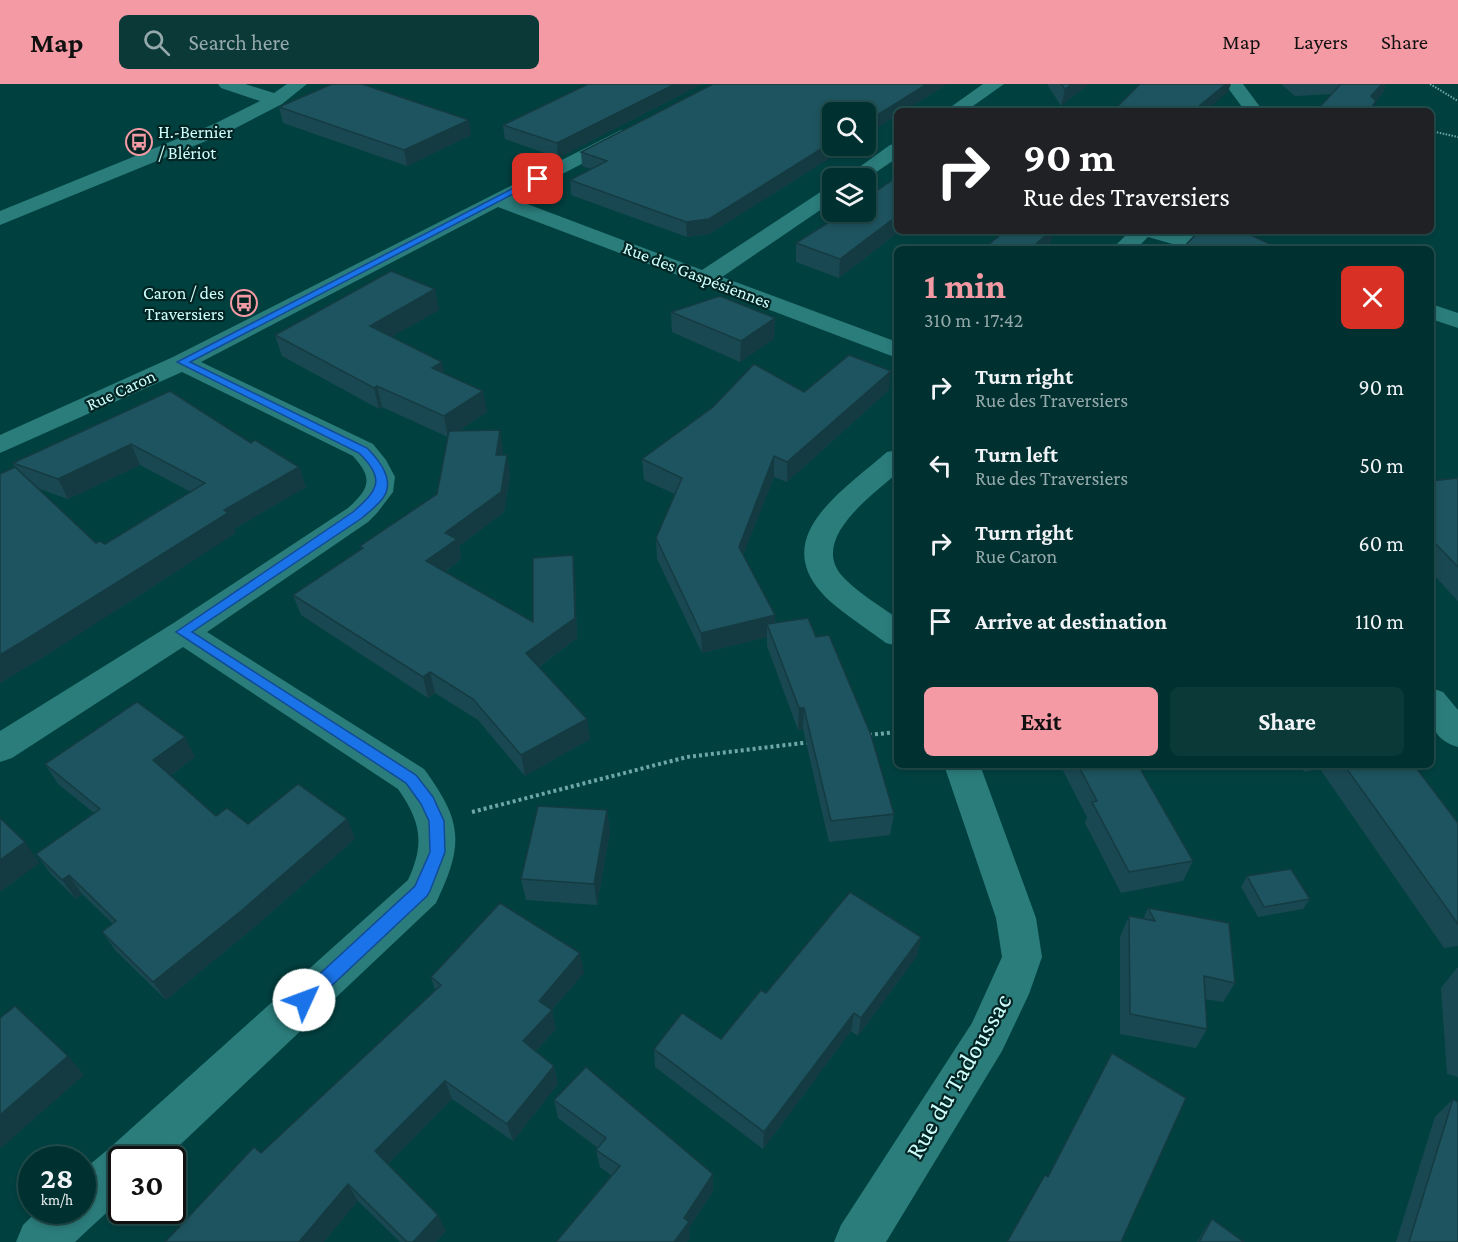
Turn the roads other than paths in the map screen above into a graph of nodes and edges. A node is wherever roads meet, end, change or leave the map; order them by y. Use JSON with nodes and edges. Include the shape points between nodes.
{"nodes":[{"id":1,"x":227,"y":84,"type":"edge"},
{"id":2,"x":298,"y":84,"type":"edge"},
{"id":3,"x":995,"y":84,"type":"edge"},
{"id":4,"x":1234,"y":84,"type":"edge"},
{"id":5,"x":276,"y":100,"type":"junction"},
{"id":6,"x":959,"y":108,"type":"edge"},
{"id":7,"x":1252,"y":108,"type":"edge"},
{"id":8,"x":640,"y":126,"type":"edge"},
{"id":9,"x":894,"y":151,"type":"edge"},
{"id":10,"x":869,"y":168,"type":"edge"},
{"id":11,"x":498,"y":200,"type":"junction"},
{"id":12,"x":822,"y":200,"type":"edge"},
{"id":13,"x":0,"y":219,"type":"edge"},
{"id":14,"x":1139,"y":234,"type":"edge"},
{"id":15,"x":1162,"y":234,"type":"edge"},
{"id":16,"x":1126,"y":246,"type":"edge"},
{"id":17,"x":1204,"y":246,"type":"edge"},
{"id":18,"x":705,"y":278,"type":"junction"},
{"id":19,"x":1434,"y":312,"type":"edge"},
{"id":20,"x":1458,"y":321,"type":"edge"},
{"id":21,"x":894,"y":350,"type":"edge"},
{"id":22,"x":182,"y":362,"type":"junction"},
{"id":23,"x":0,"y":445,"type":"edge"},
{"id":24,"x":894,"y":461,"type":"edge"},
{"id":25,"x":183,"y":632,"type":"junction"},
{"id":26,"x":894,"y":633,"type":"edge"},
{"id":27,"x":1434,"y":705,"type":"edge"},
{"id":28,"x":1458,"y":734,"type":"edge"},
{"id":29,"x":0,"y":748,"type":"edge"},
{"id":30,"x":963,"y":768,"type":"edge"},
{"id":31,"x":145,"y":1146,"type":"edge"},
{"id":32,"x":108,"y":1180,"type":"edge"},
{"id":33,"x":96,"y":1190,"type":"edge"},
{"id":34,"x":59,"y":1224,"type":"edge"},
{"id":35,"x":40,"y":1242,"type":"edge"},
{"id":36,"x":858,"y":1242,"type":"edge"}],
"edges":[{"from":1,"to":5,"type":"street"},
{"from":2,"to":5,"type":"street"},
{"from":3,"to":6,"type":"street"},
{"from":4,"to":7,"type":"street"},
{"from":5,"to":13,"type":"street","via":[[221,128]]},
{"from":8,"to":11,"type":"street","name":"Rue Caron"},
{"from":9,"to":10,"type":"street"},
{"from":11,"to":18,"type":"street","name":"Rue des Gaspésiennes"},
{"from":11,"to":22,"type":"street","name":"Rue Caron"},
{"from":12,"to":18,"type":"street"},
{"from":14,"to":16,"type":"street"},
{"from":15,"to":17,"type":"street"},
{"from":18,"to":21,"type":"street","name":"Rue des Gaspésiennes"},
{"from":19,"to":20,"type":"street"},
{"from":22,"to":23,"type":"street","name":"Rue Caron"},
{"from":22,"to":25,"type":"street","via":[[363,450],[377,464],[381,480],[379,495],[358,515]]},
{"from":24,"to":26,"type":"street","via":[[828,521],[819,542],[819,562],[832,585]]},
{"from":25,"to":29,"type":"street"},
{"from":25,"to":31,"type":"street","via":[[411,779],[428,801],[436,821],[437,852],[422,891]]},
{"from":27,"to":28,"type":"street"},
{"from":30,"to":36,"type":"street","name":"Rue du Tadoussac","via":[[1016,918],[1022,957],[987,1037]]},
{"from":32,"to":33,"type":"street"},
{"from":34,"to":35,"type":"street"}]}
